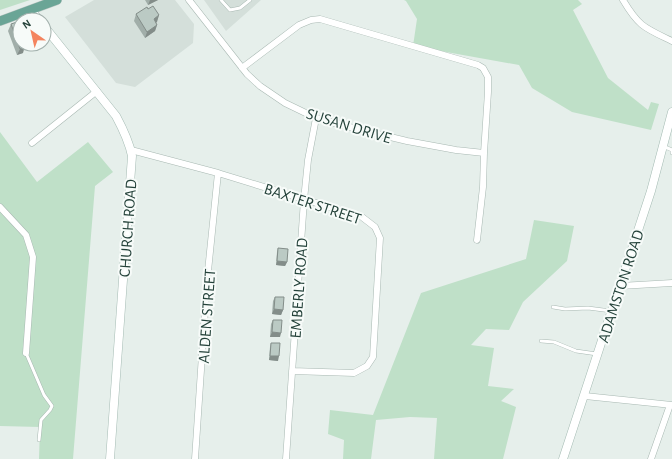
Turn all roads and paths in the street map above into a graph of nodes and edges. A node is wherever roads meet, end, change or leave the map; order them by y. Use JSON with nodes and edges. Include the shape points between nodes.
{"nodes":[{"id":1,"x":57,"y":0,"type":"edge"},
{"id":2,"x":189,"y":0,"type":"edge"},
{"id":3,"x":221,"y":0,"type":"edge"},
{"id":4,"x":250,"y":0,"type":"edge"},
{"id":5,"x":623,"y":0,"type":"edge"},
{"id":6,"x":31,"y":10,"type":"joint"},
{"id":7,"x":0,"y":21,"type":"edge"},
{"id":8,"x":52,"y":36,"type":"edge"},
{"id":9,"x":672,"y":41,"type":"edge"},
{"id":10,"x":242,"y":68,"type":"junction"},
{"id":11,"x":97,"y":91,"type":"junction"},
{"id":12,"x":672,"y":115,"type":"edge"},
{"id":13,"x":316,"y":118,"type":"junction"},
{"id":14,"x":32,"y":143,"type":"dead end"},
{"id":15,"x":663,"y":146,"type":"junction"},
{"id":16,"x":131,"y":150,"type":"junction"},
{"id":17,"x":484,"y":153,"type":"junction"},
{"id":18,"x":672,"y":153,"type":"edge"},
{"id":19,"x":218,"y":173,"type":"junction"},
{"id":20,"x":304,"y":200,"type":"junction"},
{"id":21,"x":0,"y":207,"type":"edge"},
{"id":22,"x":477,"y":240,"type":"dead end"},
{"id":23,"x":672,"y":283,"type":"edge"},
{"id":24,"x":620,"y":286,"type":"junction"},
{"id":25,"x":553,"y":307,"type":"dead end"},
{"id":26,"x":612,"y":311,"type":"junction"},
{"id":27,"x":541,"y":341,"type":"dead end"},
{"id":28,"x":26,"y":353,"type":"joint"},
{"id":29,"x":598,"y":354,"type":"junction"},
{"id":30,"x":292,"y":371,"type":"junction"},
{"id":31,"x":585,"y":396,"type":"junction"},
{"id":32,"x":671,"y":405,"type":"edge"},
{"id":33,"x":39,"y":440,"type":"dead end"},
{"id":34,"x":110,"y":459,"type":"edge"},
{"id":35,"x":195,"y":459,"type":"edge"},
{"id":36,"x":286,"y":459,"type":"edge"},
{"id":37,"x":563,"y":459,"type":"edge"},
{"id":38,"x":651,"y":459,"type":"edge"}],
"edges":[{"from":1,"to":6,"type":"main road"},
{"from":2,"to":10,"type":"street","name":"SUSAN DRIVE"},
{"from":3,"to":4,"type":"lane","via":[[230,10],[240,8]]},
{"from":5,"to":9,"type":"street","via":[[640,24]]},
{"from":6,"to":7,"type":"main road"},
{"from":8,"to":11,"type":"street","name":"CHURCH ROAD"},
{"from":10,"to":13,"type":"street","name":"SUSAN DRIVE","via":[[260,86]]},
{"from":10,"to":17,"type":"street","via":[[299,25],[311,20],[320,20],[478,65],[488,77]]},
{"from":11,"to":14,"type":"street"},
{"from":11,"to":16,"type":"street","name":"CHURCH ROAD","via":[[116,116]]},
{"from":12,"to":15,"type":"street","name":"ADAMSTON ROAD"},
{"from":13,"to":17,"type":"street","name":"SUSAN DRIVE","via":[[407,141]]},
{"from":13,"to":20,"type":"street","name":"EMBERLY ROAD"},
{"from":15,"to":18,"type":"lane","via":[[672,150]]},
{"from":15,"to":24,"type":"street","name":"ADAMSTON ROAD"},
{"from":16,"to":19,"type":"street","name":"BAXTER STREET"},
{"from":16,"to":34,"type":"street","name":"CHURCH ROAD"},
{"from":17,"to":22,"type":"street"},
{"from":19,"to":20,"type":"street","name":"BAXTER STREET"},
{"from":19,"to":35,"type":"street","name":"ALDEN STREET","via":[[207,281]]},
{"from":20,"to":30,"type":"street","name":"EMBERLY ROAD"},
{"from":20,"to":30,"type":"street","name":"BAXTER STREET","via":[[362,217],[378,231],[380,238],[373,357],[367,366],[354,373]]},
{"from":21,"to":28,"type":"street","via":[[26,235],[32,250]]},
{"from":23,"to":24,"type":"street"},
{"from":24,"to":26,"type":"street","name":"ADAMSTON ROAD"},
{"from":25,"to":26,"type":"lane"},
{"from":26,"to":29,"type":"street","name":"ADAMSTON ROAD"},
{"from":27,"to":29,"type":"lane"},
{"from":28,"to":33,"type":"lane","via":[[44,395],[52,406],[40,420]]},
{"from":29,"to":31,"type":"street","name":"ADAMSTON ROAD"},
{"from":30,"to":36,"type":"street","name":"EMBERLY ROAD"},
{"from":31,"to":32,"type":"street"},
{"from":31,"to":37,"type":"street","name":"ADAMSTON ROAD"},
{"from":32,"to":38,"type":"street"}]}
